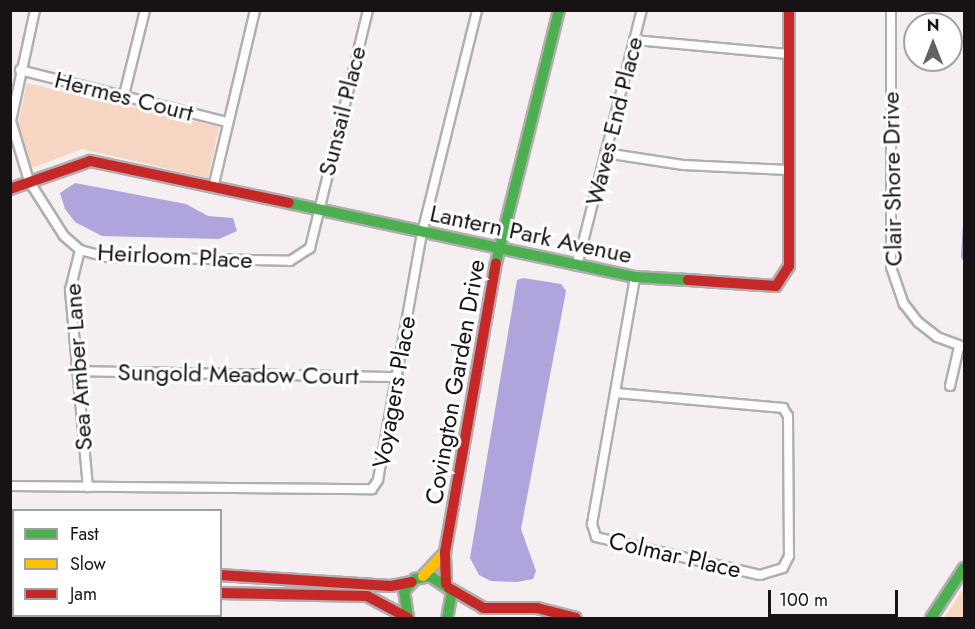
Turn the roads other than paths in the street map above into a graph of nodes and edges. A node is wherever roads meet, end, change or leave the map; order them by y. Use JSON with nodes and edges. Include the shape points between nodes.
{"nodes":[{"id":1,"x":35,"y":10,"type":"edge"},
{"id":2,"x":145,"y":10,"type":"edge"},
{"id":3,"x":255,"y":10,"type":"edge"},
{"id":4,"x":368,"y":10,"type":"edge"},
{"id":5,"x":477,"y":10,"type":"edge"},
{"id":6,"x":559,"y":10,"type":"edge"},
{"id":7,"x":642,"y":10,"type":"edge"},
{"id":8,"x":789,"y":10,"type":"edge"},
{"id":9,"x":891,"y":10,"type":"edge"},
{"id":10,"x":634,"y":40,"type":"junction"},
{"id":11,"x":789,"y":54,"type":"junction"},
{"id":12,"x":20,"y":70,"type":"junction"},
{"id":13,"x":124,"y":95,"type":"junction"},
{"id":14,"x":227,"y":122,"type":"junction"},
{"id":15,"x":605,"y":153,"type":"junction"},
{"id":16,"x":788,"y":170,"type":"junction"},
{"id":17,"x":29,"y":181,"type":"junction"},
{"id":18,"x":213,"y":188,"type":"junction"},
{"id":19,"x":10,"y":189,"type":"edge"},
{"id":20,"x":316,"y":211,"type":"junction"},
{"id":21,"x":422,"y":233,"type":"junction"},
{"id":22,"x":500,"y":249,"type":"junction"},
{"id":23,"x":80,"y":250,"type":"junction"},
{"id":24,"x":578,"y":266,"type":"junction"},
{"id":25,"x":635,"y":277,"type":"junction"},
{"id":26,"x":962,"y":347,"type":"edge"},
{"id":27,"x":77,"y":371,"type":"junction"},
{"id":28,"x":398,"y":377,"type":"junction"},
{"id":29,"x":950,"y":386,"type":"dead end"},
{"id":30,"x":616,"y":393,"type":"junction"},
{"id":31,"x":10,"y":486,"type":"edge"},
{"id":32,"x":88,"y":487,"type":"junction"},
{"id":33,"x":445,"y":552,"type":"junction"},
{"id":34,"x":964,"y":568,"type":"edge"},
{"id":35,"x":222,"y":575,"type":"edge"},
{"id":36,"x":423,"y":576,"type":"junction"},
{"id":37,"x":412,"y":582,"type":"junction"},
{"id":38,"x":448,"y":586,"type":"junction"},
{"id":39,"x":222,"y":593,"type":"edge"},
{"id":40,"x":408,"y":618,"type":"edge"},
{"id":41,"x":447,"y":618,"type":"edge"},
{"id":42,"x":576,"y":618,"type":"edge"},
{"id":43,"x":931,"y":618,"type":"edge"}],
"edges":[{"from":1,"to":12,"type":"street","name":"Heirloom Place"},
{"from":2,"to":13,"type":"street"},
{"from":3,"to":14,"type":"street"},
{"from":4,"to":20,"type":"street","name":"Sunsail Place"},
{"from":5,"to":21,"type":"street","name":"Voyagers Place"},
{"from":6,"to":22,"type":"main road","name":"Covington Garden Drive"},
{"from":7,"to":10,"type":"street","name":"Waves End Place"},
{"from":8,"to":11,"type":"main road","name":"Lantern Park Avenue"},
{"from":9,"to":26,"type":"street","name":"Clair Shore Drive","via":[[891,267],[904,304],[918,322]]},
{"from":10,"to":11,"type":"street"},
{"from":10,"to":15,"type":"street","name":"Waves End Place"},
{"from":11,"to":16,"type":"main road","name":"Lantern Park Avenue"},
{"from":12,"to":13,"type":"street","name":"Hermes Court"},
{"from":12,"to":17,"type":"street","name":"Heirloom Place","via":[[11,121]]},
{"from":13,"to":14,"type":"street","name":"Hermes Court"},
{"from":14,"to":18,"type":"street"},
{"from":15,"to":16,"type":"street","via":[[683,165]]},
{"from":15,"to":24,"type":"street","name":"Waves End Place"},
{"from":16,"to":25,"type":"main road","name":"Lantern Park Avenue","via":[[789,266],[776,286]]},
{"from":17,"to":18,"type":"main road","name":"Lantern Park Avenue","via":[[90,161]]},
{"from":17,"to":19,"type":"main road","name":"Lantern Park Avenue"},
{"from":17,"to":23,"type":"street","name":"Heirloom Place","via":[[49,217]]},
{"from":18,"to":20,"type":"main road","name":"Lantern Park Avenue"},
{"from":20,"to":21,"type":"main road","name":"Lantern Park Avenue"},
{"from":20,"to":23,"type":"street","name":"Heirloom Place","via":[[307,254],[290,261],[106,257]]},
{"from":21,"to":22,"type":"main road","name":"Lantern Park Avenue"},
{"from":21,"to":28,"type":"street","name":"Voyagers Place"},
{"from":22,"to":24,"type":"main road","name":"Lantern Park Avenue"},
{"from":22,"to":33,"type":"main road","name":"Covington Garden Drive"},
{"from":23,"to":27,"type":"street","name":"Sea Amber Lane","via":[[70,291]]},
{"from":24,"to":25,"type":"main road","name":"Lantern Park Avenue"},
{"from":25,"to":30,"type":"street","name":"Colmar Place"},
{"from":26,"to":29,"type":"street"},
{"from":27,"to":28,"type":"street","name":"Sungold Meadow Court"},
{"from":27,"to":32,"type":"street","name":"Sea Amber Lane"},
{"from":28,"to":32,"type":"street","name":"Voyagers Place","via":[[378,480],[372,489]]},
{"from":30,"to":30,"type":"street","name":"Colmar Place","via":[[592,524],[596,537],[760,575],[783,568],[789,556],[788,416],[783,408]]},
{"from":31,"to":32,"type":"street","name":"Voyagers Place"},
{"from":33,"to":36,"type":"main road"},
{"from":33,"to":38,"type":"main road","name":"Covington Garden Drive"},
{"from":34,"to":43,"type":"main road"},
{"from":35,"to":37,"type":"main road","via":[[343,579],[391,586]]},
{"from":36,"to":37,"type":"main road"},
{"from":36,"to":38,"type":"main road"},
{"from":37,"to":40,"type":"main road","via":[[402,599]]},
{"from":38,"to":41,"type":"main road","name":"Covington Garden Drive","via":[[454,604]]},
{"from":38,"to":42,"type":"main road","via":[[483,608],[537,608]]},
{"from":39,"to":40,"type":"main road","via":[[367,596]]}]}
